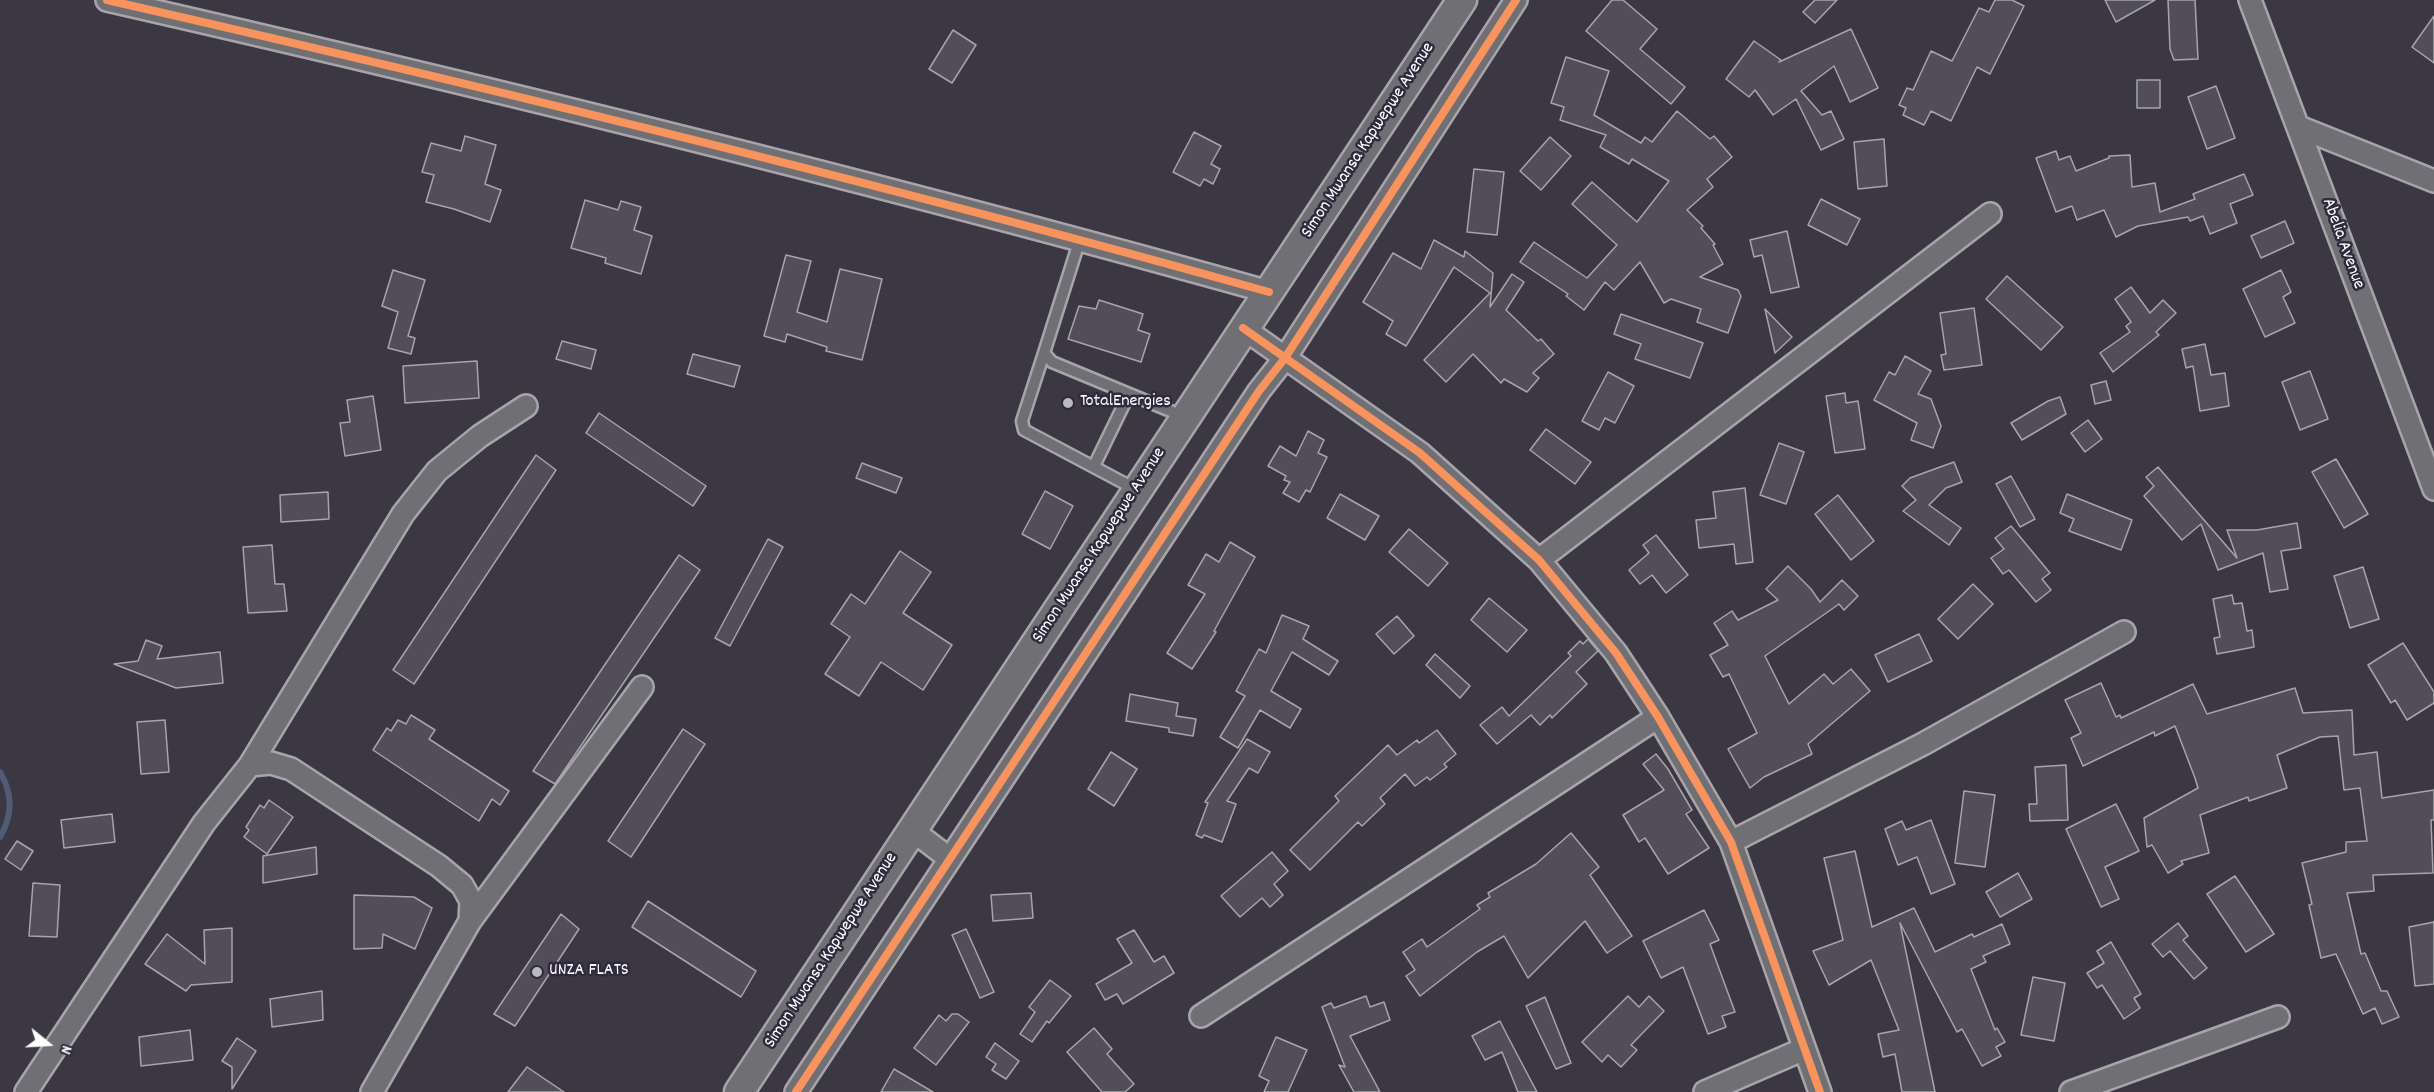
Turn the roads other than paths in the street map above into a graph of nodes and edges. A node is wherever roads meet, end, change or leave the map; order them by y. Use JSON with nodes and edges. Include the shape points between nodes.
{"nodes":[{"id":1,"x":107,"y":0,"type":"edge"},
{"id":2,"x":1462,"y":0,"type":"edge"},
{"id":3,"x":1516,"y":0,"type":"edge"},
{"id":4,"x":2250,"y":0,"type":"edge"},
{"id":5,"x":2299,"y":127,"type":"junction"},
{"id":6,"x":2434,"y":181,"type":"edge"},
{"id":7,"x":1990,"y":214,"type":"dead end"},
{"id":8,"x":1080,"y":239,"type":"junction"},
{"id":9,"x":1269,"y":292,"type":"junction"},
{"id":10,"x":1243,"y":328,"type":"junction"},
{"id":11,"x":1044,"y":353,"type":"junction"},
{"id":12,"x":1286,"y":358,"type":"junction"},
{"id":13,"x":1129,"y":394,"type":"junction"},
{"id":14,"x":526,"y":406,"type":"dead end"},
{"id":15,"x":1185,"y":417,"type":"junction"},
{"id":16,"x":1094,"y":466,"type":"junction"},
{"id":17,"x":2434,"y":489,"type":"edge"},
{"id":18,"x":1137,"y":490,"type":"junction"},
{"id":19,"x":1539,"y":560,"type":"junction"},
{"id":20,"x":2124,"y":632,"type":"dead end"},
{"id":21,"x":642,"y":687,"type":"dead end"},
{"id":22,"x":1658,"y":717,"type":"junction"},
{"id":23,"x":250,"y":765,"type":"junction"},
{"id":24,"x":912,"y":830,"type":"junction"},
{"id":25,"x":1731,"y":842,"type":"junction"},
{"id":26,"x":950,"y":859,"type":"junction"},
{"id":27,"x":470,"y":921,"type":"junction"},
{"id":28,"x":1201,"y":1016,"type":"dead end"},
{"id":29,"x":2278,"y":1017,"type":"dead end"},
{"id":30,"x":1804,"y":1049,"type":"junction"},
{"id":31,"x":382,"y":1089,"type":"edge"},
{"id":32,"x":26,"y":1092,"type":"edge"},
{"id":33,"x":739,"y":1092,"type":"edge"},
{"id":34,"x":796,"y":1092,"type":"edge"},
{"id":35,"x":1704,"y":1092,"type":"edge"},
{"id":36,"x":1820,"y":1092,"type":"edge"},
{"id":37,"x":2071,"y":1092,"type":"edge"}],
"edges":[{"from":1,"to":8,"type":"street","via":[[607,117]]},
{"from":2,"to":9,"type":"main road","name":"Simon Mwansa Kapwepwe Avenue"},
{"from":3,"to":12,"type":"street"},
{"from":4,"to":5,"type":"street","name":"Abelia Avenue"},
{"from":5,"to":6,"type":"street"},
{"from":5,"to":17,"type":"street","name":"Abelia Avenue"},
{"from":7,"to":19,"type":"street"},
{"from":8,"to":9,"type":"street"},
{"from":8,"to":11,"type":"lane"},
{"from":9,"to":10,"type":"main road","name":"Simon Mwansa Kapwepwe Avenue"},
{"from":10,"to":12,"type":"street"},
{"from":10,"to":15,"type":"main road","name":"Simon Mwansa Kapwepwe Avenue"},
{"from":11,"to":13,"type":"lane","via":[[1052,362]]},
{"from":11,"to":16,"type":"lane","via":[[1022,421],[1024,430]]},
{"from":12,"to":19,"type":"street","via":[[1420,453]]},
{"from":12,"to":26,"type":"street","via":[[1259,391]]},
{"from":13,"to":15,"type":"lane"},
{"from":13,"to":16,"type":"lane"},
{"from":14,"to":23,"type":"street","via":[[437,471],[403,514]]},
{"from":15,"to":18,"type":"main road","name":"Simon Mwansa Kapwepwe Avenue"},
{"from":16,"to":18,"type":"lane"},
{"from":18,"to":24,"type":"main road","name":"Simon Mwansa Kapwepwe Avenue"},
{"from":19,"to":22,"type":"street","via":[[1616,654]]},
{"from":20,"to":25,"type":"street","via":[[1923,744]]},
{"from":21,"to":27,"type":"street"},
{"from":22,"to":25,"type":"street"},
{"from":22,"to":28,"type":"street"},
{"from":23,"to":27,"type":"street","via":[[271,763],[291,769],[439,866],[462,885],[471,901]]},
{"from":23,"to":32,"type":"street","via":[[204,823]]},
{"from":24,"to":26,"type":"street"},
{"from":24,"to":33,"type":"main road","name":"Simon Mwansa Kapwepwe Avenue"},
{"from":25,"to":30,"type":"street"},
{"from":26,"to":34,"type":"street"},
{"from":27,"to":31,"type":"street"},
{"from":29,"to":37,"type":"street"},
{"from":30,"to":35,"type":"street"},
{"from":30,"to":36,"type":"street"}]}
